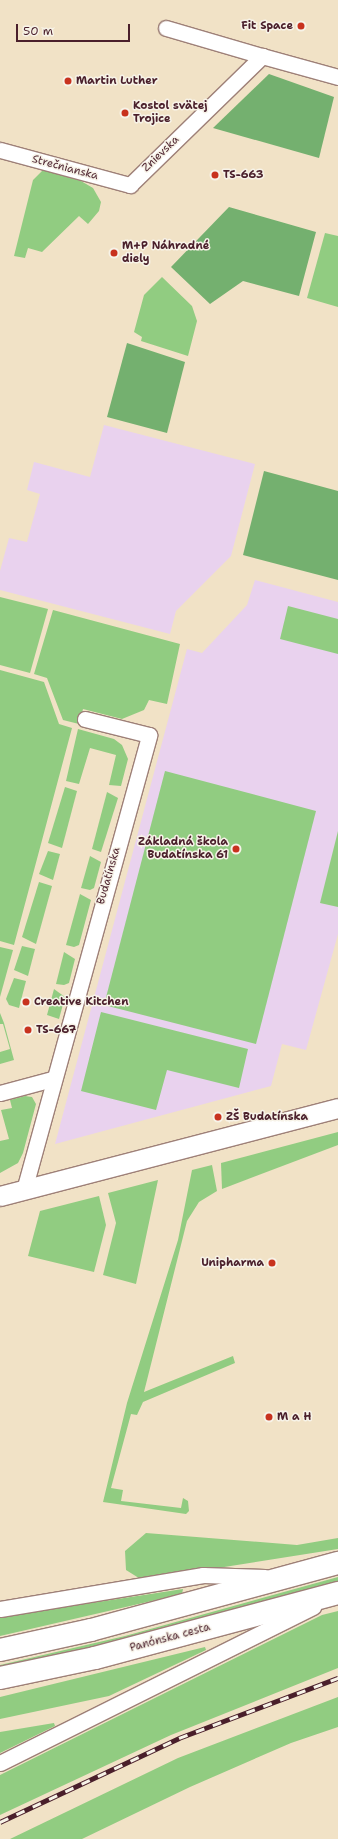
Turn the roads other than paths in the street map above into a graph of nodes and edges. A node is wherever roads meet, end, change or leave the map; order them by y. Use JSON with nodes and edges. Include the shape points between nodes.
{"nodes":[{"id":1,"x":166,"y":28,"type":"dead end"},
{"id":2,"x":262,"y":56,"type":"junction"},
{"id":3,"x":338,"y":77,"type":"edge"},
{"id":4,"x":0,"y":150,"type":"edge"},
{"id":5,"x":130,"y":185,"type":"joint"},
{"id":6,"x":85,"y":719,"type":"dead end"},
{"id":7,"x":52,"y":1079,"type":"junction"},
{"id":8,"x":0,"y":1092,"type":"edge"},
{"id":9,"x":338,"y":1108,"type":"edge"},
{"id":10,"x":24,"y":1190,"type":"junction"},
{"id":11,"x":0,"y":1196,"type":"edge"},
{"id":12,"x":338,"y":1563,"type":"edge"},
{"id":13,"x":286,"y":1577,"type":"junction"},
{"id":14,"x":338,"y":1594,"type":"edge"},
{"id":15,"x":0,"y":1608,"type":"edge"},
{"id":16,"x":0,"y":1650,"type":"edge"},
{"id":17,"x":0,"y":1678,"type":"edge"},
{"id":18,"x":0,"y":1762,"type":"edge"}],
"edges":[{"from":1,"to":2,"type":"street"},
{"from":2,"to":3,"type":"street"},
{"from":2,"to":5,"type":"street","name":"Znievska"},
{"from":4,"to":5,"type":"street","name":"Strečnianska"},
{"from":6,"to":7,"type":"street","name":"Budatínska","via":[[148,735]]},
{"from":7,"to":8,"type":"street"},
{"from":7,"to":10,"type":"street","name":"Budatínska"},
{"from":9,"to":10,"type":"street"},
{"from":10,"to":11,"type":"street"},
{"from":12,"to":13,"type":"main road"},
{"from":13,"to":15,"type":"street","via":[[203,1575]]},
{"from":13,"to":16,"type":"main road","via":[[91,1630]]},
{"from":14,"to":17,"type":"main road","name":"Panónska cesta","via":[[96,1658]]},
{"from":14,"to":18,"type":"street"}]}
